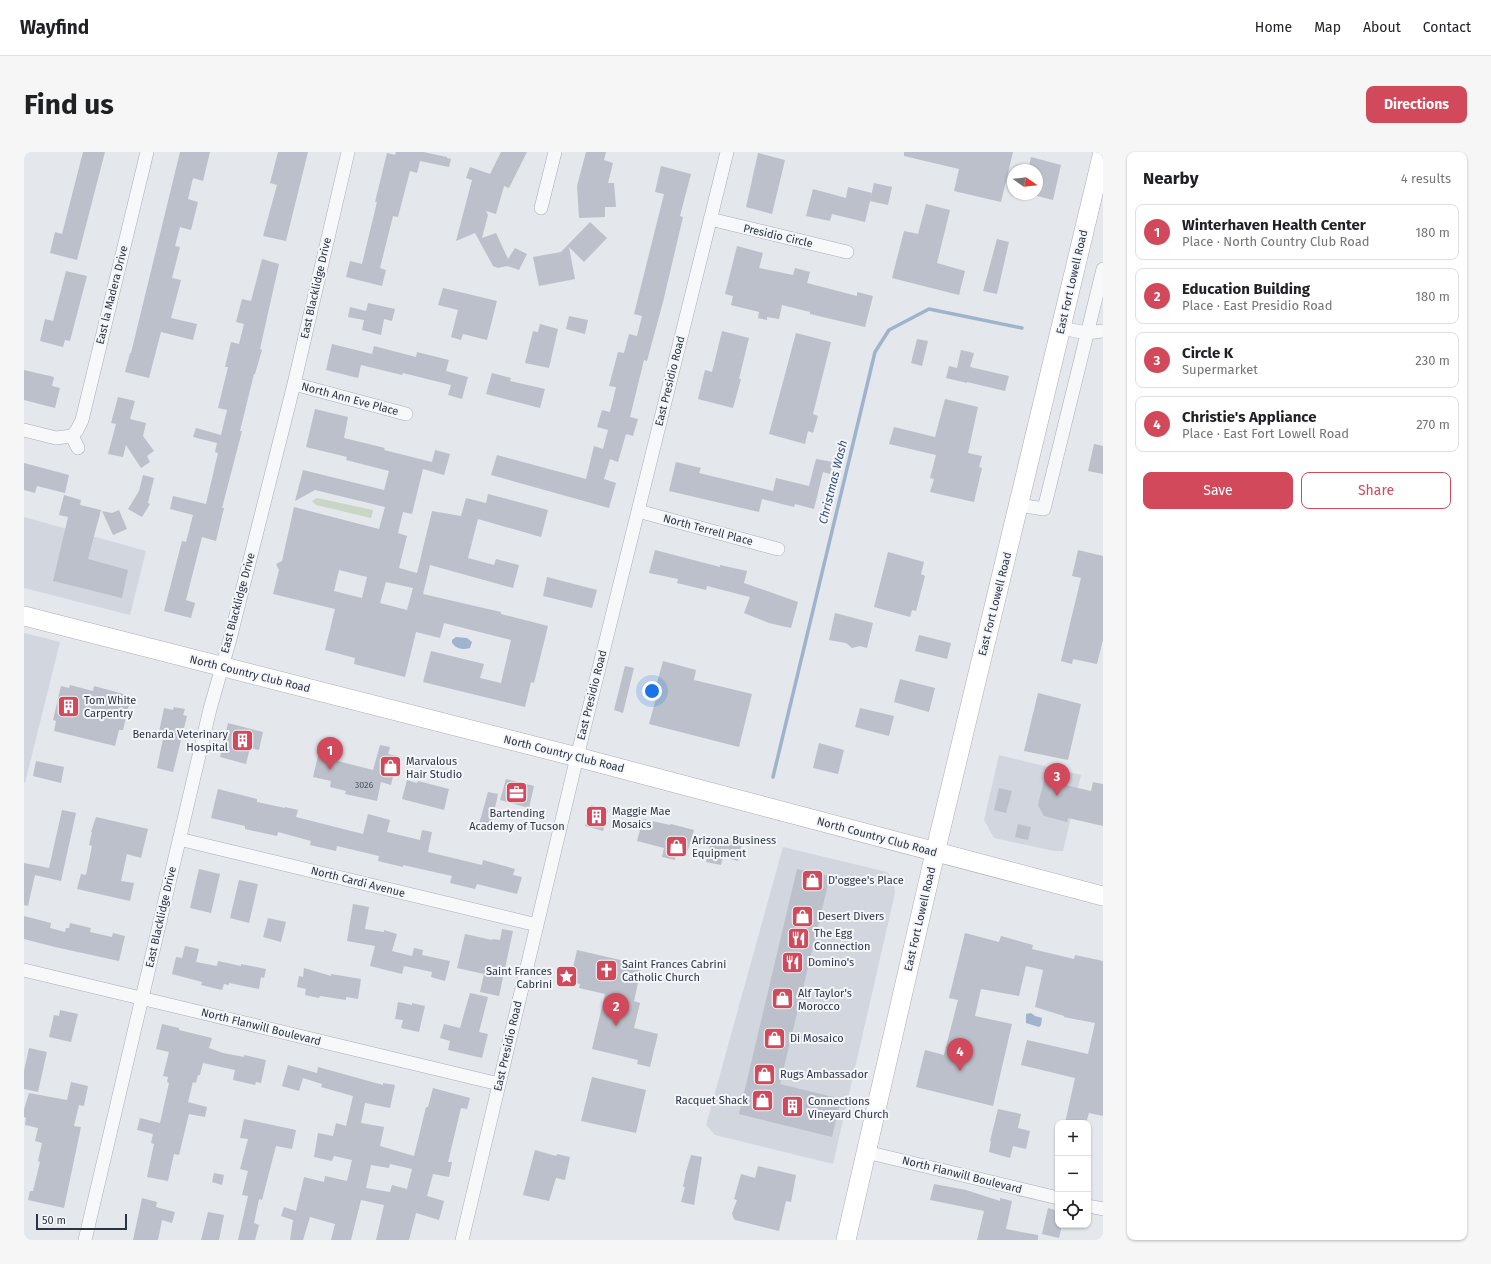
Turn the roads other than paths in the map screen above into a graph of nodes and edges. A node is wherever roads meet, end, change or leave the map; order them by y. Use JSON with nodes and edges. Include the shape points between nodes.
{"nodes":[{"id":1,"x":147,"y":152,"type":"edge"},
{"id":2,"x":348,"y":152,"type":"edge"},
{"id":3,"x":555,"y":152,"type":"edge"},
{"id":4,"x":727,"y":152,"type":"edge"},
{"id":5,"x":1103,"y":152,"type":"edge"},
{"id":6,"x":541,"y":208,"type":"dead end"},
{"id":7,"x":710,"y":219,"type":"junction"},
{"id":8,"x":847,"y":252,"type":"dead end"},
{"id":9,"x":1103,"y":269,"type":"edge"},
{"id":10,"x":1061,"y":328,"type":"junction"},
{"id":11,"x":1103,"y":331,"type":"edge"},
{"id":12,"x":1087,"y":333,"type":"junction"},
{"id":13,"x":294,"y":384,"type":"junction"},
{"id":14,"x":406,"y":414,"type":"dead end"},
{"id":15,"x":24,"y":430,"type":"edge"},
{"id":16,"x":72,"y":436,"type":"junction"},
{"id":17,"x":78,"y":448,"type":"dead end"},
{"id":18,"x":1019,"y":505,"type":"junction"},
{"id":19,"x":638,"y":511,"type":"junction"},
{"id":20,"x":778,"y":549,"type":"dead end"},
{"id":21,"x":24,"y":616,"type":"edge"},
{"id":22,"x":221,"y":667,"type":"junction"},
{"id":23,"x":577,"y":757,"type":"junction"},
{"id":24,"x":179,"y":839,"type":"junction"},
{"id":25,"x":935,"y":853,"type":"junction"},
{"id":26,"x":1103,"y":896,"type":"edge"},
{"id":27,"x":537,"y":925,"type":"junction"},
{"id":28,"x":24,"y":970,"type":"edge"},
{"id":29,"x":142,"y":998,"type":"junction"},
{"id":30,"x":499,"y":1084,"type":"junction"},
{"id":31,"x":866,"y":1152,"type":"junction"},
{"id":32,"x":1055,"y":1197,"type":"edge"},
{"id":33,"x":1091,"y":1207,"type":"edge"},
{"id":34,"x":1103,"y":1209,"type":"edge"},
{"id":35,"x":85,"y":1240,"type":"edge"},
{"id":36,"x":462,"y":1240,"type":"edge"},
{"id":37,"x":846,"y":1240,"type":"edge"}],
"edges":[{"from":1,"to":16,"type":"street","name":"East la Madera Drive","via":[[82,420]]},
{"from":2,"to":13,"type":"street","name":"East Blacklidge Drive"},
{"from":3,"to":6,"type":"street"},
{"from":4,"to":7,"type":"street","name":"East Presidio Road"},
{"from":5,"to":10,"type":"main road","name":"East Fort Lowell Road"},
{"from":7,"to":8,"type":"street","name":"Presidio Circle"},
{"from":7,"to":19,"type":"street","name":"East Presidio Road"},
{"from":9,"to":12,"type":"street"},
{"from":10,"to":12,"type":"street"},
{"from":10,"to":18,"type":"main road","name":"East Fort Lowell Road"},
{"from":11,"to":12,"type":"street"},
{"from":12,"to":18,"type":"street","via":[[1044,508]]},
{"from":13,"to":14,"type":"street","name":"North Ann Eve Place"},
{"from":13,"to":22,"type":"street","name":"East Blacklidge Drive"},
{"from":15,"to":16,"type":"street","via":[[56,438]]},
{"from":16,"to":17,"type":"street"},
{"from":18,"to":25,"type":"main road","name":"East Fort Lowell Road"},
{"from":19,"to":20,"type":"street","name":"North Terrell Place"},
{"from":19,"to":23,"type":"street","name":"East Presidio Road"},
{"from":21,"to":22,"type":"main road","name":"North Country Club Road"},
{"from":22,"to":23,"type":"main road","name":"North Country Club Road"},
{"from":22,"to":24,"type":"street","name":"East Blacklidge Drive"},
{"from":23,"to":25,"type":"main road","name":"North Country Club Road"},
{"from":23,"to":27,"type":"street","name":"East Presidio Road"},
{"from":24,"to":27,"type":"street","name":"North Cardi Avenue"},
{"from":24,"to":29,"type":"street","name":"East Blacklidge Drive"},
{"from":25,"to":26,"type":"main road","name":"North Country Club Road"},
{"from":25,"to":31,"type":"main road","name":"East Fort Lowell Road"},
{"from":27,"to":30,"type":"street","name":"East Presidio Road"},
{"from":28,"to":29,"type":"street","name":"North Flanwill Boulevard"},
{"from":29,"to":30,"type":"street","name":"North Flanwill Boulevard"},
{"from":29,"to":35,"type":"street","name":"East Blacklidge Drive"},
{"from":30,"to":36,"type":"street","name":"East Presidio Road"},
{"from":31,"to":32,"type":"street","name":"North Flanwill Boulevard"},
{"from":31,"to":37,"type":"main road","name":"East Fort Lowell Road"},
{"from":33,"to":34,"type":"street"}]}
